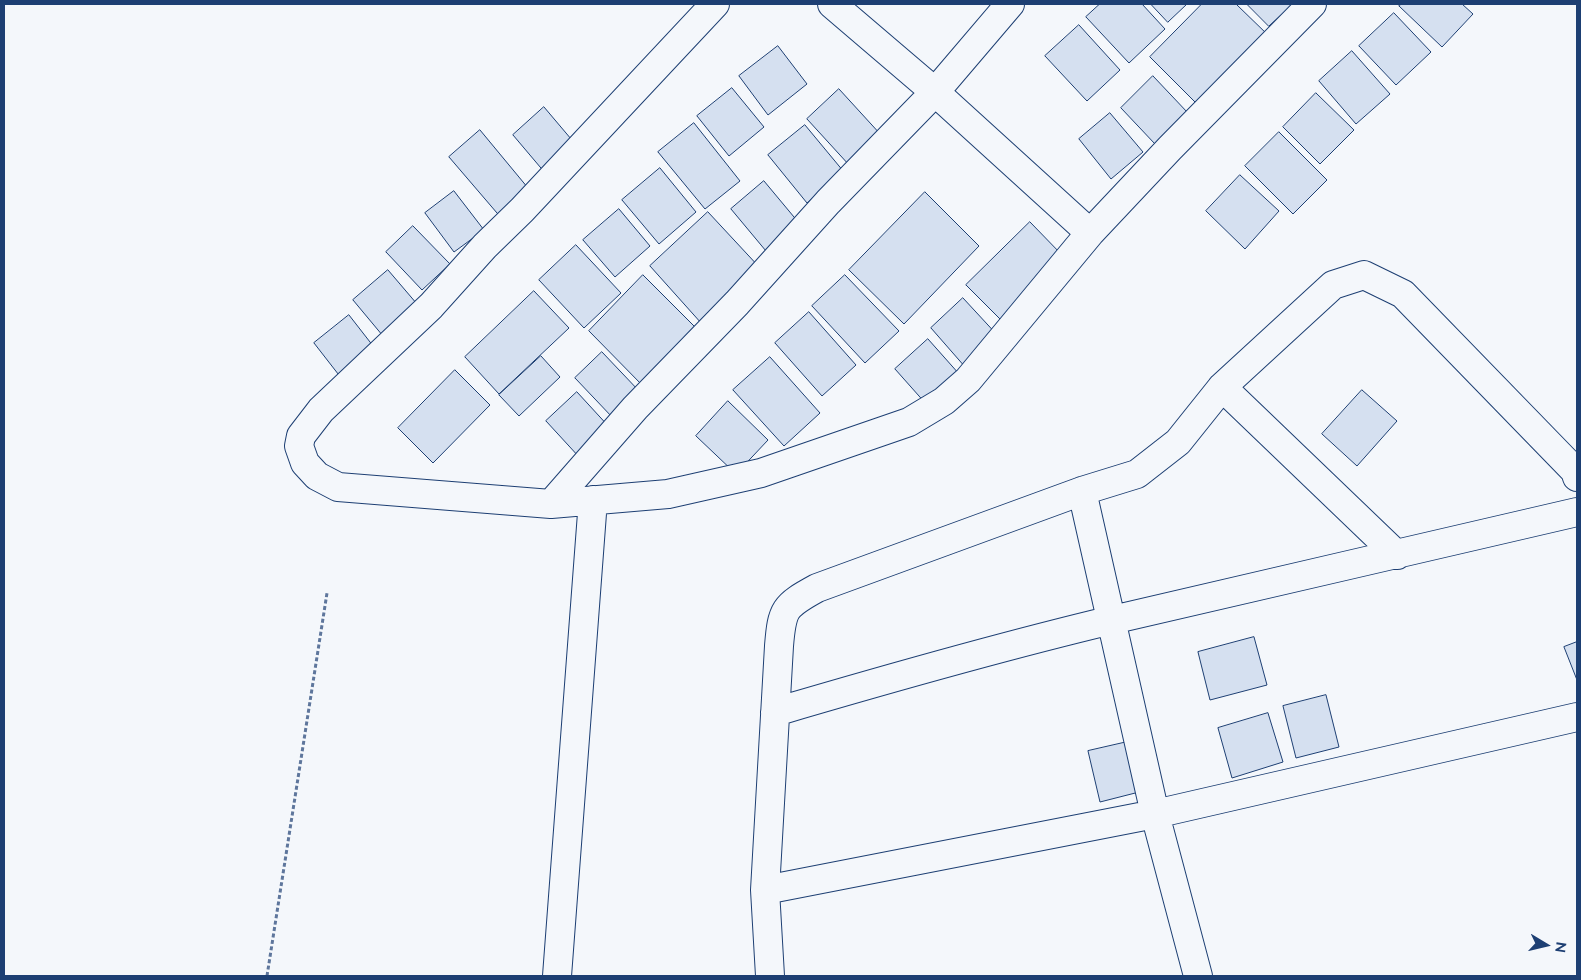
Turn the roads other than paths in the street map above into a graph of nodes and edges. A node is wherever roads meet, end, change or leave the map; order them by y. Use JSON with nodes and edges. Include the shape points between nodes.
{"nodes":[{"id":1,"x":714,"y":4,"type":"edge"},
{"id":2,"x":832,"y":4,"type":"edge"},
{"id":3,"x":1010,"y":4,"type":"edge"},
{"id":4,"x":1312,"y":4,"type":"edge"},
{"id":5,"x":935,"y":92,"type":"junction"},
{"id":6,"x":1090,"y":232,"type":"junction"},
{"id":7,"x":1222,"y":387,"type":"junction"},
{"id":8,"x":1577,"y":477,"type":"edge"},
{"id":9,"x":1082,"y":491,"type":"junction"},
{"id":10,"x":593,"y":500,"type":"junction"},
{"id":11,"x":552,"y":504,"type":"junction"},
{"id":12,"x":1577,"y":512,"type":"edge"},
{"id":13,"x":1397,"y":555,"type":"junction"},
{"id":14,"x":1110,"y":620,"type":"junction"},
{"id":15,"x":775,"y":712,"type":"junction"},
{"id":16,"x":1577,"y":717,"type":"edge"},
{"id":17,"x":1155,"y":814,"type":"junction"},
{"id":18,"x":765,"y":890,"type":"junction"},
{"id":19,"x":557,"y":976,"type":"edge"},
{"id":20,"x":770,"y":976,"type":"edge"},
{"id":21,"x":1198,"y":976,"type":"edge"}],
"edges":[{"from":1,"to":11,"type":"street","via":[[431,306],[321,410],[301,436],[299,446],[305,463],[317,476],[338,487]]},
{"from":2,"to":5,"type":"street"},
{"from":3,"to":5,"type":"street"},
{"from":4,"to":6,"type":"street"},
{"from":5,"to":6,"type":"street"},
{"from":5,"to":11,"type":"street","via":[[635,408]]},
{"from":6,"to":10,"type":"street","via":[[968,380],[944,401],[909,422],[761,473],[668,494]]},
{"from":7,"to":8,"type":"street","via":[[1334,284],[1364,275],[1403,294],[1575,471]]},
{"from":7,"to":9,"type":"street","via":[[1178,442],[1137,474]]},
{"from":7,"to":13,"type":"street"},
{"from":9,"to":14,"type":"street"},
{"from":9,"to":15,"type":"street","via":[[800,597],[789,605],[782,620]]},
{"from":10,"to":11,"type":"street"},
{"from":10,"to":19,"type":"street"},
{"from":12,"to":13,"type":"street"},
{"from":13,"to":14,"type":"street"},
{"from":14,"to":15,"type":"street","via":[[916,670]]},
{"from":14,"to":17,"type":"street"},
{"from":15,"to":18,"type":"street"},
{"from":16,"to":17,"type":"street"},
{"from":17,"to":18,"type":"street"},
{"from":17,"to":21,"type":"street"},
{"from":18,"to":20,"type":"street"}]}
